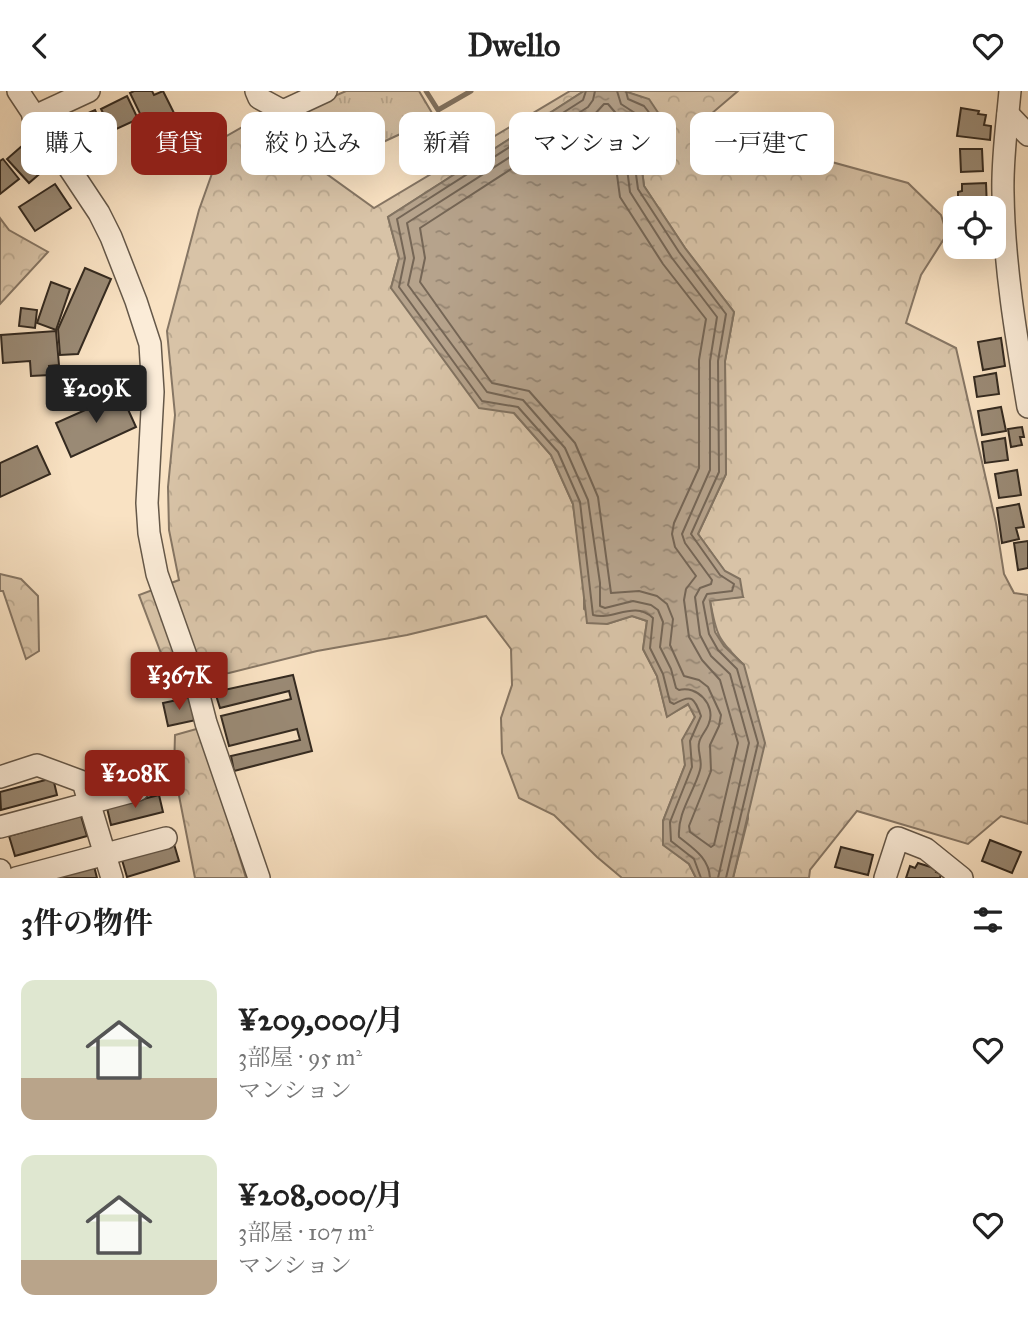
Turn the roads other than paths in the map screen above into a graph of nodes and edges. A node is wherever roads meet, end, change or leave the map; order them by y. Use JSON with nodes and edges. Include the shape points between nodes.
{"nodes":[{"id":1,"x":18,"y":91,"type":"edge"},
{"id":2,"x":89,"y":91,"type":"edge"},
{"id":3,"x":256,"y":91,"type":"edge"},
{"id":4,"x":326,"y":91,"type":"edge"},
{"id":5,"x":1010,"y":91,"type":"edge"},
{"id":6,"x":30,"y":112,"type":"edge"},
{"id":7,"x":44,"y":112,"type":"edge"},
{"id":8,"x":1008,"y":114,"type":"junction"},
{"id":9,"x":1028,"y":135,"type":"edge"},
{"id":10,"x":73,"y":175,"type":"edge"},
{"id":11,"x":1018,"y":283,"type":"edge"},
{"id":12,"x":1028,"y":407,"type":"edge"},
{"id":13,"x":0,"y":776,"type":"edge"},
{"id":14,"x":138,"y":790,"type":"dead end"},
{"id":15,"x":91,"y":804,"type":"junction"},
{"id":16,"x":0,"y":827,"type":"edge"},
{"id":17,"x":166,"y":838,"type":"dead end"},
{"id":18,"x":105,"y":854,"type":"junction"},
{"id":19,"x":0,"y":870,"type":"edge"},
{"id":20,"x":1,"y":878,"type":"edge"},
{"id":21,"x":16,"y":878,"type":"edge"},
{"id":22,"x":111,"y":878,"type":"edge"},
{"id":23,"x":259,"y":878,"type":"edge"},
{"id":24,"x":885,"y":878,"type":"edge"},
{"id":25,"x":962,"y":878,"type":"edge"}],
"edges":[{"from":1,"to":6,"type":"street"},
{"from":2,"to":7,"type":"street"},
{"from":3,"to":4,"type":"street","via":[[259,98],[283,111]]},
{"from":5,"to":8,"type":"street"},
{"from":8,"to":9,"type":"street"},
{"from":8,"to":11,"type":"street","via":[[1003,191]]},
{"from":10,"to":23,"type":"street","via":[[111,237],[150,344],[149,533],[158,574]]},
{"from":11,"to":12,"type":"street"},
{"from":13,"to":15,"type":"street","via":[[37,765],[83,782]]},
{"from":14,"to":15,"type":"street"},
{"from":15,"to":16,"type":"street"},
{"from":15,"to":18,"type":"street"},
{"from":17,"to":18,"type":"street"},
{"from":18,"to":21,"type":"street"},
{"from":18,"to":22,"type":"street"},
{"from":19,"to":20,"type":"street"},
{"from":24,"to":25,"type":"street","via":[[898,838],[926,849]]}]}
